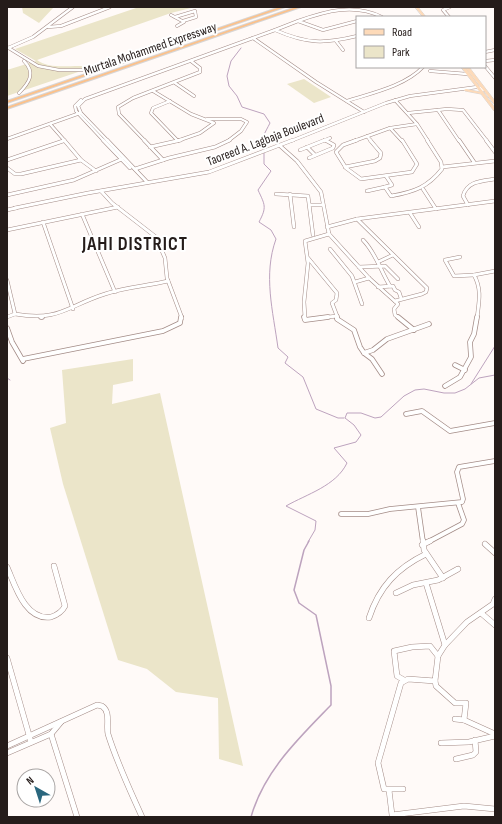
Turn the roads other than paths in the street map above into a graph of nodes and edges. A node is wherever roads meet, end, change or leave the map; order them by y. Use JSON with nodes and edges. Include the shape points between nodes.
{"nodes":[{"id":1,"x":74,"y":7,"type":"edge"},
{"id":2,"x":110,"y":7,"type":"edge"},
{"id":3,"x":273,"y":7,"type":"edge"},
{"id":4,"x":283,"y":7,"type":"edge"},
{"id":5,"x":293,"y":7,"type":"edge"},
{"id":6,"x":299,"y":7,"type":"edge"},
{"id":7,"x":416,"y":7,"type":"edge"},
{"id":8,"x":421,"y":7,"type":"edge"},
{"id":9,"x":450,"y":7,"type":"edge"},
{"id":10,"x":171,"y":15,"type":"dead end"},
{"id":11,"x":378,"y":15,"type":"joint"},
{"id":12,"x":374,"y":16,"type":"edge"},
{"id":13,"x":424,"y":16,"type":"edge"},
{"id":14,"x":428,"y":16,"type":"edge"},
{"id":15,"x":447,"y":16,"type":"edge"},
{"id":16,"x":175,"y":17,"type":"junction"},
{"id":17,"x":183,"y":21,"type":"junction"},
{"id":18,"x":298,"y":21,"type":"junction"},
{"id":19,"x":356,"y":21,"type":"edge"},
{"id":20,"x":177,"y":26,"type":"dead end"},
{"id":21,"x":47,"y":27,"type":"junction"},
{"id":22,"x":275,"y":30,"type":"junction"},
{"id":23,"x":356,"y":36,"type":"edge"},
{"id":24,"x":201,"y":37,"type":"junction"},
{"id":25,"x":253,"y":38,"type":"junction"},
{"id":26,"x":192,"y":40,"type":"junction"},
{"id":27,"x":336,"y":41,"type":"junction"},
{"id":28,"x":8,"y":48,"type":"edge"},
{"id":29,"x":161,"y":49,"type":"junction"},
{"id":30,"x":343,"y":50,"type":"dead end"},
{"id":31,"x":134,"y":55,"type":"junction"},
{"id":32,"x":495,"y":60,"type":"edge"},
{"id":33,"x":191,"y":61,"type":"junction"},
{"id":34,"x":486,"y":65,"type":"edge"},
{"id":35,"x":422,"y":68,"type":"edge"},
{"id":36,"x":463,"y":68,"type":"edge"},
{"id":37,"x":469,"y":68,"type":"edge"},
{"id":38,"x":88,"y":70,"type":"junction"},
{"id":39,"x":430,"y":71,"type":"dead end"},
{"id":40,"x":467,"y":74,"type":"junction"},
{"id":41,"x":495,"y":76,"type":"edge"},
{"id":42,"x":474,"y":82,"type":"junction"},
{"id":43,"x":175,"y":83,"type":"junction"},
{"id":44,"x":470,"y":88,"type":"junction"},
{"id":45,"x":481,"y":89,"type":"junction"},
{"id":46,"x":445,"y":90,"type":"junction"},
{"id":47,"x":466,"y":90,"type":"joint"},
{"id":48,"x":154,"y":91,"type":"junction"},
{"id":49,"x":20,"y":93,"type":"junction"},
{"id":50,"x":194,"y":96,"type":"dead end"},
{"id":51,"x":7,"y":98,"type":"edge"},
{"id":52,"x":395,"y":100,"type":"junction"},
{"id":53,"x":170,"y":101,"type":"junction"},
{"id":54,"x":347,"y":101,"type":"junction"},
{"id":55,"x":7,"y":102,"type":"edge"},
{"id":56,"x":495,"y":103,"type":"edge"},
{"id":57,"x":7,"y":107,"type":"edge"},
{"id":58,"x":438,"y":110,"type":"junction"},
{"id":59,"x":495,"y":110,"type":"edge"},
{"id":60,"x":364,"y":112,"type":"junction"},
{"id":61,"x":80,"y":113,"type":"junction"},
{"id":62,"x":408,"y":113,"type":"junction"},
{"id":63,"x":207,"y":119,"type":"junction"},
{"id":64,"x":50,"y":124,"type":"junction"},
{"id":65,"x":417,"y":124,"type":"junction"},
{"id":66,"x":390,"y":128,"type":"junction"},
{"id":67,"x":367,"y":136,"type":"junction"},
{"id":68,"x":330,"y":138,"type":"dead end"},
{"id":69,"x":7,"y":139,"type":"edge"},
{"id":70,"x":177,"y":140,"type":"junction"},
{"id":71,"x":325,"y":140,"type":"junction"},
{"id":72,"x":63,"y":141,"type":"junction"},
{"id":73,"x":279,"y":145,"type":"junction"},
{"id":74,"x":150,"y":147,"type":"junction"},
{"id":75,"x":307,"y":147,"type":"junction"},
{"id":76,"x":333,"y":148,"type":"junction"},
{"id":77,"x":339,"y":148,"type":"junction"},
{"id":78,"x":300,"y":150,"type":"dead end"},
{"id":79,"x":495,"y":152,"type":"edge"},
{"id":80,"x":315,"y":155,"type":"junction"},
{"id":81,"x":309,"y":158,"type":"dead end"},
{"id":82,"x":7,"y":160,"type":"edge"},
{"id":83,"x":82,"y":160,"type":"junction"},
{"id":84,"x":123,"y":160,"type":"junction"},
{"id":85,"x":164,"y":160,"type":"junction"},
{"id":86,"x":495,"y":161,"type":"edge"},
{"id":87,"x":441,"y":162,"type":"junction"},
{"id":88,"x":474,"y":162,"type":"junction"},
{"id":89,"x":454,"y":165,"type":"junction"},
{"id":90,"x":345,"y":167,"type":"junction"},
{"id":91,"x":442,"y":167,"type":"junction"},
{"id":92,"x":7,"y":168,"type":"edge"},
{"id":93,"x":135,"y":169,"type":"junction"},
{"id":94,"x":96,"y":171,"type":"junction"},
{"id":95,"x":386,"y":176,"type":"junction"},
{"id":96,"x":142,"y":178,"type":"junction"},
{"id":97,"x":495,"y":179,"type":"edge"},
{"id":98,"x":152,"y":182,"type":"junction"},
{"id":99,"x":145,"y":183,"type":"junction"},
{"id":100,"x":137,"y":185,"type":"junction"},
{"id":101,"x":385,"y":187,"type":"junction"},
{"id":102,"x":423,"y":189,"type":"junction"},
{"id":103,"x":101,"y":191,"type":"junction"},
{"id":104,"x":367,"y":191,"type":"dead end"},
{"id":105,"x":276,"y":194,"type":"dead end"},
{"id":106,"x":290,"y":194,"type":"junction"},
{"id":107,"x":7,"y":195,"type":"edge"},
{"id":108,"x":493,"y":201,"type":"edge"},
{"id":109,"x":42,"y":203,"type":"junction"},
{"id":110,"x":310,"y":205,"type":"junction"},
{"id":111,"x":323,"y":205,"type":"junction"},
{"id":112,"x":468,"y":205,"type":"junction"},
{"id":113,"x":495,"y":206,"type":"edge"},
{"id":114,"x":118,"y":207,"type":"junction"},
{"id":115,"x":15,"y":208,"type":"dead end"},
{"id":116,"x":436,"y":209,"type":"junction"},
{"id":117,"x":7,"y":210,"type":"edge"},
{"id":118,"x":410,"y":213,"type":"junction"},
{"id":119,"x":82,"y":214,"type":"junction"},
{"id":120,"x":357,"y":219,"type":"junction"},
{"id":121,"x":43,"y":222,"type":"junction"},
{"id":122,"x":294,"y":227,"type":"dead end"},
{"id":123,"x":327,"y":227,"type":"junction"},
{"id":124,"x":419,"y":227,"type":"dead end"},
{"id":125,"x":7,"y":230,"type":"edge"},
{"id":126,"x":329,"y":234,"type":"junction"},
{"id":127,"x":314,"y":236,"type":"dead end"},
{"id":128,"x":363,"y":240,"type":"dead end"},
{"id":129,"x":330,"y":249,"type":"dead end"},
{"id":130,"x":393,"y":255,"type":"junction"},
{"id":131,"x":460,"y":257,"type":"dead end"},
{"id":132,"x":308,"y":258,"type":"junction"},
{"id":133,"x":378,"y":264,"type":"junction"},
{"id":134,"x":359,"y":267,"type":"junction"},
{"id":135,"x":495,"y":271,"type":"edge"},
{"id":136,"x":392,"y":273,"type":"junction"},
{"id":137,"x":384,"y":275,"type":"junction"},
{"id":138,"x":474,"y":275,"type":"junction"},
{"id":139,"x":369,"y":278,"type":"junction"},
{"id":140,"x":398,"y":279,"type":"dead end"},
{"id":141,"x":7,"y":280,"type":"edge"},
{"id":142,"x":168,"y":281,"type":"junction"},
{"id":143,"x":355,"y":282,"type":"junction"},
{"id":144,"x":378,"y":286,"type":"junction"},
{"id":145,"x":390,"y":286,"type":"junction"},
{"id":146,"x":115,"y":292,"type":"junction"},
{"id":147,"x":401,"y":298,"type":"junction"},
{"id":148,"x":395,"y":301,"type":"junction"},
{"id":149,"x":362,"y":304,"type":"dead end"},
{"id":150,"x":73,"y":309,"type":"junction"},
{"id":151,"x":16,"y":314,"type":"junction"},
{"id":152,"x":337,"y":316,"type":"junction"},
{"id":153,"x":7,"y":317,"type":"edge"},
{"id":154,"x":429,"y":324,"type":"dead end"},
{"id":155,"x":7,"y":328,"type":"edge"},
{"id":156,"x":414,"y":330,"type":"junction"},
{"id":157,"x":364,"y":353,"type":"junction"},
{"id":158,"x":455,"y":365,"type":"dead end"},
{"id":159,"x":465,"y":370,"type":"junction"},
{"id":160,"x":382,"y":374,"type":"dead end"},
{"id":161,"x":445,"y":386,"type":"dead end"},
{"id":162,"x":406,"y":414,"type":"dead end"},
{"id":163,"x":495,"y":423,"type":"edge"},
{"id":164,"x":495,"y":461,"type":"edge"},
{"id":165,"x":458,"y":503,"type":"junction"},
{"id":166,"x":418,"y":507,"type":"junction"},
{"id":167,"x":342,"y":514,"type":"dead end"},
{"id":168,"x":485,"y":544,"type":"dead end"},
{"id":169,"x":422,"y":545,"type":"junction"},
{"id":170,"x":495,"y":553,"type":"edge"},
{"id":171,"x":426,"y":554,"type":"junction"},
{"id":172,"x":54,"y":566,"type":"dead end"},
{"id":173,"x":7,"y":567,"type":"edge"},
{"id":174,"x":458,"y":569,"type":"dead end"},
{"id":175,"x":442,"y":578,"type":"junction"},
{"id":176,"x":426,"y":583,"type":"junction"},
{"id":177,"x":396,"y":593,"type":"dead end"},
{"id":178,"x":495,"y":598,"type":"edge"},
{"id":179,"x":481,"y":613,"type":"junction"},
{"id":180,"x":369,"y":618,"type":"dead end"},
{"id":181,"x":495,"y":625,"type":"edge"},
{"id":182,"x":446,"y":645,"type":"junction"},
{"id":183,"x":438,"y":656,"type":"junction"},
{"id":184,"x":7,"y":658,"type":"edge"},
{"id":185,"x":404,"y":680,"type":"junction"},
{"id":186,"x":436,"y":681,"type":"junction"},
{"id":187,"x":455,"y":719,"type":"dead end"},
{"id":188,"x":62,"y":720,"type":"junction"},
{"id":189,"x":464,"y":720,"type":"junction"},
{"id":190,"x":51,"y":734,"type":"junction"},
{"id":191,"x":495,"y":735,"type":"edge"},
{"id":192,"x":29,"y":736,"type":"junction"},
{"id":193,"x":475,"y":740,"type":"junction"},
{"id":194,"x":31,"y":742,"type":"junction"},
{"id":195,"x":441,"y":743,"type":"dead end"},
{"id":196,"x":7,"y":746,"type":"edge"},
{"id":197,"x":7,"y":753,"type":"edge"},
{"id":198,"x":456,"y":759,"type":"dead end"},
{"id":199,"x":403,"y":789,"type":"dead end"},
{"id":200,"x":389,"y":790,"type":"junction"},
{"id":201,"x":495,"y":810,"type":"edge"},
{"id":202,"x":407,"y":816,"type":"edge"},
{"id":203,"x":77,"y":817,"type":"edge"},
{"id":204,"x":142,"y":817,"type":"edge"}],
"edges":[{"from":1,"to":21,"type":"street"},
{"from":2,"to":21,"type":"street","via":[[61,26]]},
{"from":3,"to":31,"type":"highway","name":"Murtala Mohammed Expressway"},
{"from":4,"to":24,"type":"highway","name":"Murtala Mohammed Expressway"},
{"from":5,"to":24,"type":"highway","name":"Murtala Mohammed Expressway"},
{"from":6,"to":57,"type":"highway","name":"Murtala Mohammed Expressway"},
{"from":7,"to":13,"type":"main road"},
{"from":8,"to":14,"type":"main road"},
{"from":9,"to":15,"type":"street","via":[[443,10]]},
{"from":10,"to":16,"type":"street"},
{"from":11,"to":12,"type":"street"},
{"from":11,"to":18,"type":"street","via":[[338,9]]},
{"from":16,"to":17,"type":"street"},
{"from":16,"to":17,"type":"street","via":[[195,11],[196,17]]},
{"from":17,"to":20,"type":"street"},
{"from":18,"to":19,"type":"street","via":[[323,30]]},
{"from":18,"to":22,"type":"street"},
{"from":21,"to":28,"type":"street","via":[[29,39]]},
{"from":22,"to":25,"type":"street"},
{"from":22,"to":27,"type":"street","via":[[307,43]]},
{"from":23,"to":27,"type":"street"},
{"from":24,"to":26,"type":"highway","name":"Murtala Mohammed Expressway"},
{"from":25,"to":33,"type":"street"},
{"from":25,"to":54,"type":"street"},
{"from":26,"to":29,"type":"highway","name":"Murtala Mohammed Expressway"},
{"from":26,"to":57,"type":"highway","name":"Murtala Mohammed Expressway"},
{"from":27,"to":30,"type":"street"},
{"from":28,"to":38,"type":"street","via":[[31,63],[57,69]]},
{"from":28,"to":49,"type":"street","via":[[27,63],[31,76],[29,83]]},
{"from":29,"to":31,"type":"highway"},
{"from":29,"to":55,"type":"highway","name":"Murtala Mohammed Expressway"},
{"from":31,"to":38,"type":"highway","name":"Murtala Mohammed Expressway"},
{"from":32,"to":34,"type":"street"},
{"from":33,"to":43,"type":"street","via":[[200,68],[200,72]]},
{"from":33,"to":61,"type":"street","via":[[85,98],[75,106]]},
{"from":34,"to":41,"type":"street"},
{"from":35,"to":54,"type":"street","via":[[403,80]]},
{"from":36,"to":40,"type":"main road"},
{"from":37,"to":45,"type":"main road"},
{"from":38,"to":49,"type":"highway","name":"Murtala Mohammed Expressway"},
{"from":39,"to":40,"type":"street"},
{"from":40,"to":42,"type":"main road"},
{"from":42,"to":44,"type":"main road"},
{"from":42,"to":45,"type":"main road"},
{"from":43,"to":48,"type":"street"},
{"from":43,"to":50,"type":"street"},
{"from":44,"to":45,"type":"street","name":"Taoreed A. Lagbaja Boulevard"},
{"from":44,"to":46,"type":"street","name":"Taoreed A. Lagbaja Boulevard"},
{"from":45,"to":47,"type":"main road"},
{"from":45,"to":56,"type":"main road"},
{"from":45,"to":59,"type":"main road"},
{"from":46,"to":47,"type":"street","name":"Taoreed A. Lagbaja Boulevard"},
{"from":46,"to":52,"type":"street","name":"Taoreed A. Lagbaja Boulevard"},
{"from":48,"to":53,"type":"street"},
{"from":48,"to":74,"type":"street","via":[[124,102],[117,110]]},
{"from":49,"to":51,"type":"highway","name":"Murtala Mohammed Expressway"},
{"from":52,"to":60,"type":"street","name":"Taoreed A. Lagbaja Boulevard"},
{"from":52,"to":62,"type":"street"},
{"from":53,"to":63,"type":"street","via":[[191,114]]},
{"from":53,"to":70,"type":"street","via":[[153,108],[151,113]]},
{"from":54,"to":60,"type":"street"},
{"from":58,"to":62,"type":"street"},
{"from":58,"to":79,"type":"street","via":[[455,109],[464,112]]},
{"from":58,"to":88,"type":"street"},
{"from":60,"to":73,"type":"street","name":"Taoreed A. Lagbaja Boulevard"},
{"from":61,"to":64,"type":"street"},
{"from":61,"to":84,"type":"street"},
{"from":62,"to":65,"type":"street"},
{"from":63,"to":70,"type":"street","via":[[214,123],[210,128]]},
{"from":63,"to":85,"type":"street","via":[[240,119],[247,122],[242,131],[228,142],[202,152]]},
{"from":64,"to":69,"type":"street"},
{"from":64,"to":72,"type":"street"},
{"from":65,"to":66,"type":"street"},
{"from":65,"to":87,"type":"street"},
{"from":66,"to":67,"type":"street"},
{"from":66,"to":95,"type":"street","via":[[401,139],[417,164],[412,172]]},
{"from":67,"to":77,"type":"street"},
{"from":67,"to":90,"type":"street","via":[[381,153],[380,158]]},
{"from":68,"to":71,"type":"street"},
{"from":70,"to":74,"type":"street"},
{"from":71,"to":75,"type":"street"},
{"from":71,"to":76,"type":"street","via":[[334,145]]},
{"from":72,"to":82,"type":"street"},
{"from":72,"to":83,"type":"street"},
{"from":73,"to":98,"type":"street","name":"Taoreed A. Lagbaja Boulevard","via":[[202,174]]},
{"from":73,"to":111,"type":"street","via":[[297,161],[317,185]]},
{"from":74,"to":85,"type":"street"},
{"from":75,"to":78,"type":"street"},
{"from":75,"to":80,"type":"street"},
{"from":76,"to":77,"type":"street"},
{"from":76,"to":80,"type":"street"},
{"from":77,"to":90,"type":"street","via":[[336,152],[337,157]]},
{"from":80,"to":81,"type":"street"},
{"from":83,"to":92,"type":"street","via":[[21,174],[15,174]]},
{"from":83,"to":94,"type":"street"},
{"from":84,"to":93,"type":"street"},
{"from":84,"to":94,"type":"street"},
{"from":84,"to":96,"type":"street"},
{"from":85,"to":93,"type":"street"},
{"from":86,"to":88,"type":"street"},
{"from":87,"to":89,"type":"street"},
{"from":87,"to":91,"type":"street"},
{"from":88,"to":89,"type":"street"},
{"from":89,"to":91,"type":"street"},
{"from":90,"to":95,"type":"street","via":[[360,179]]},
{"from":91,"to":102,"type":"street"},
{"from":93,"to":96,"type":"street"},
{"from":94,"to":107,"type":"street","via":[[74,180]]},
{"from":95,"to":101,"type":"street","via":[[392,185]]},
{"from":96,"to":98,"type":"street"},
{"from":96,"to":99,"type":"street"},
{"from":96,"to":100,"type":"street"},
{"from":97,"to":112,"type":"street","via":[[476,182],[468,187],[463,196]]},
{"from":98,"to":99,"type":"street","name":"Taoreed A. Lagbaja Boulevard"},
{"from":99,"to":100,"type":"street","name":"Taoreed A. Lagbaja Boulevard"},
{"from":100,"to":103,"type":"street","name":"Taoreed A. Lagbaja Boulevard"},
{"from":101,"to":102,"type":"street","via":[[392,196]]},
{"from":101,"to":104,"type":"street"},
{"from":102,"to":116,"type":"street"},
{"from":103,"to":109,"type":"street","name":"Taoreed A. Lagbaja Boulevard"},
{"from":103,"to":114,"type":"street"},
{"from":105,"to":106,"type":"street"},
{"from":106,"to":110,"type":"street","via":[[306,194]]},
{"from":106,"to":122,"type":"street"},
{"from":108,"to":112,"type":"street"},
{"from":108,"to":113,"type":"street"},
{"from":109,"to":115,"type":"street","name":"Taoreed A. Lagbaja Boulevard"},
{"from":109,"to":117,"type":"street","name":"Taoreed A. Lagbaja Boulevard"},
{"from":110,"to":111,"type":"street"},
{"from":110,"to":127,"type":"street"},
{"from":111,"to":123,"type":"street"},
{"from":112,"to":116,"type":"street"},
{"from":114,"to":119,"type":"street"},
{"from":114,"to":142,"type":"street","via":[[156,237],[165,258]]},
{"from":116,"to":118,"type":"street"},
{"from":118,"to":120,"type":"street","via":[[383,214]]},
{"from":118,"to":124,"type":"street"},
{"from":119,"to":121,"type":"street"},
{"from":119,"to":146,"type":"street"},
{"from":120,"to":123,"type":"street"},
{"from":120,"to":130,"type":"street"},
{"from":121,"to":125,"type":"street"},
{"from":121,"to":150,"type":"street"},
{"from":123,"to":126,"type":"street"},
{"from":126,"to":132,"type":"street","via":[[305,241]]},
{"from":126,"to":134,"type":"street"},
{"from":128,"to":133,"type":"street","via":[[372,250]]},
{"from":129,"to":143,"type":"street"},
{"from":130,"to":133,"type":"street"},
{"from":130,"to":147,"type":"street","via":[[428,290],[419,295]]},
{"from":131,"to":138,"type":"street","via":[[445,260],[454,276]]},
{"from":132,"to":152,"type":"street","via":[[337,293],[336,300],[332,303]]},
{"from":132,"to":152,"type":"street","via":[[307,289],[302,313],[305,320]]},
{"from":133,"to":134,"type":"street"},
{"from":133,"to":136,"type":"street","via":[[388,268]]},
{"from":133,"to":137,"type":"street"},
{"from":134,"to":139,"type":"street"},
{"from":135,"to":138,"type":"street"},
{"from":136,"to":137,"type":"street"},
{"from":136,"to":140,"type":"street"},
{"from":137,"to":145,"type":"street"},
{"from":138,"to":159,"type":"street","via":[[479,284],[480,298],[474,334],[470,342],[471,357]]},
{"from":139,"to":143,"type":"street"},
{"from":139,"to":144,"type":"street"},
{"from":141,"to":151,"type":"street"},
{"from":142,"to":146,"type":"street"},
{"from":142,"to":155,"type":"street","via":[[182,319],[175,326],[144,335],[23,360]]},
{"from":143,"to":149,"type":"street"},
{"from":144,"to":145,"type":"street"},
{"from":144,"to":148,"type":"street"},
{"from":145,"to":147,"type":"street","via":[[395,287]]},
{"from":146,"to":150,"type":"street"},
{"from":147,"to":148,"type":"street"},
{"from":148,"to":156,"type":"street","via":[[398,304],[394,308],[395,315]]},
{"from":150,"to":151,"type":"street","via":[[44,318]]},
{"from":151,"to":153,"type":"street"},
{"from":152,"to":157,"type":"street","via":[[337,319],[354,330]]},
{"from":154,"to":156,"type":"street"},
{"from":156,"to":157,"type":"street","via":[[388,339]]},
{"from":157,"to":160,"type":"street","via":[[372,359]]},
{"from":158,"to":159,"type":"street"},
{"from":159,"to":161,"type":"street","via":[[460,377]]},
{"from":162,"to":163,"type":"street","via":[[422,411],[450,431]]},
{"from":164,"to":165,"type":"street","via":[[459,467],[457,472],[463,499]]},
{"from":165,"to":166,"type":"street"},
{"from":165,"to":169,"type":"street","via":[[464,520],[462,524]]},
{"from":166,"to":167,"type":"street","via":[[368,514]]},
{"from":166,"to":169,"type":"street"},
{"from":168,"to":170,"type":"street"},
{"from":169,"to":171,"type":"street"},
{"from":171,"to":175,"type":"street"},
{"from":171,"to":180,"type":"street","via":[[408,563],[383,585],[374,601]]},
{"from":172,"to":173,"type":"street","via":[[66,606],[61,612],[42,618],[27,609]]},
{"from":174,"to":175,"type":"street"},
{"from":175,"to":176,"type":"street"},
{"from":176,"to":177,"type":"street","via":[[413,585]]},
{"from":176,"to":182,"type":"street"},
{"from":178,"to":179,"type":"street","via":[[493,604]]},
{"from":179,"to":181,"type":"street"},
{"from":179,"to":182,"type":"street","via":[[467,622]]},
{"from":182,"to":183,"type":"street"},
{"from":183,"to":185,"type":"street","via":[[430,646],[394,651],[397,676]]},
{"from":183,"to":186,"type":"street"},
{"from":184,"to":192,"type":"street"},
{"from":185,"to":186,"type":"street"},
{"from":185,"to":200,"type":"street","via":[[388,722],[378,763],[384,789]]},
{"from":186,"to":189,"type":"street","via":[[436,686],[455,703],[466,703]]},
{"from":187,"to":189,"type":"street"},
{"from":188,"to":190,"type":"street"},
{"from":188,"to":192,"type":"street"},
{"from":188,"to":204,"type":"street","via":[[97,705],[104,706],[107,714],[106,729]]},
{"from":189,"to":191,"type":"street"},
{"from":190,"to":194,"type":"street"},
{"from":190,"to":203,"type":"street"},
{"from":191,"to":193,"type":"street"},
{"from":192,"to":194,"type":"street"},
{"from":192,"to":196,"type":"street"},
{"from":193,"to":195,"type":"street"},
{"from":193,"to":198,"type":"street","via":[[476,752]]},
{"from":194,"to":197,"type":"street"},
{"from":199,"to":200,"type":"street"},
{"from":200,"to":202,"type":"street","via":[[392,815]]},
{"from":201,"to":202,"type":"street","via":[[471,804],[452,808],[438,807]]}]}
